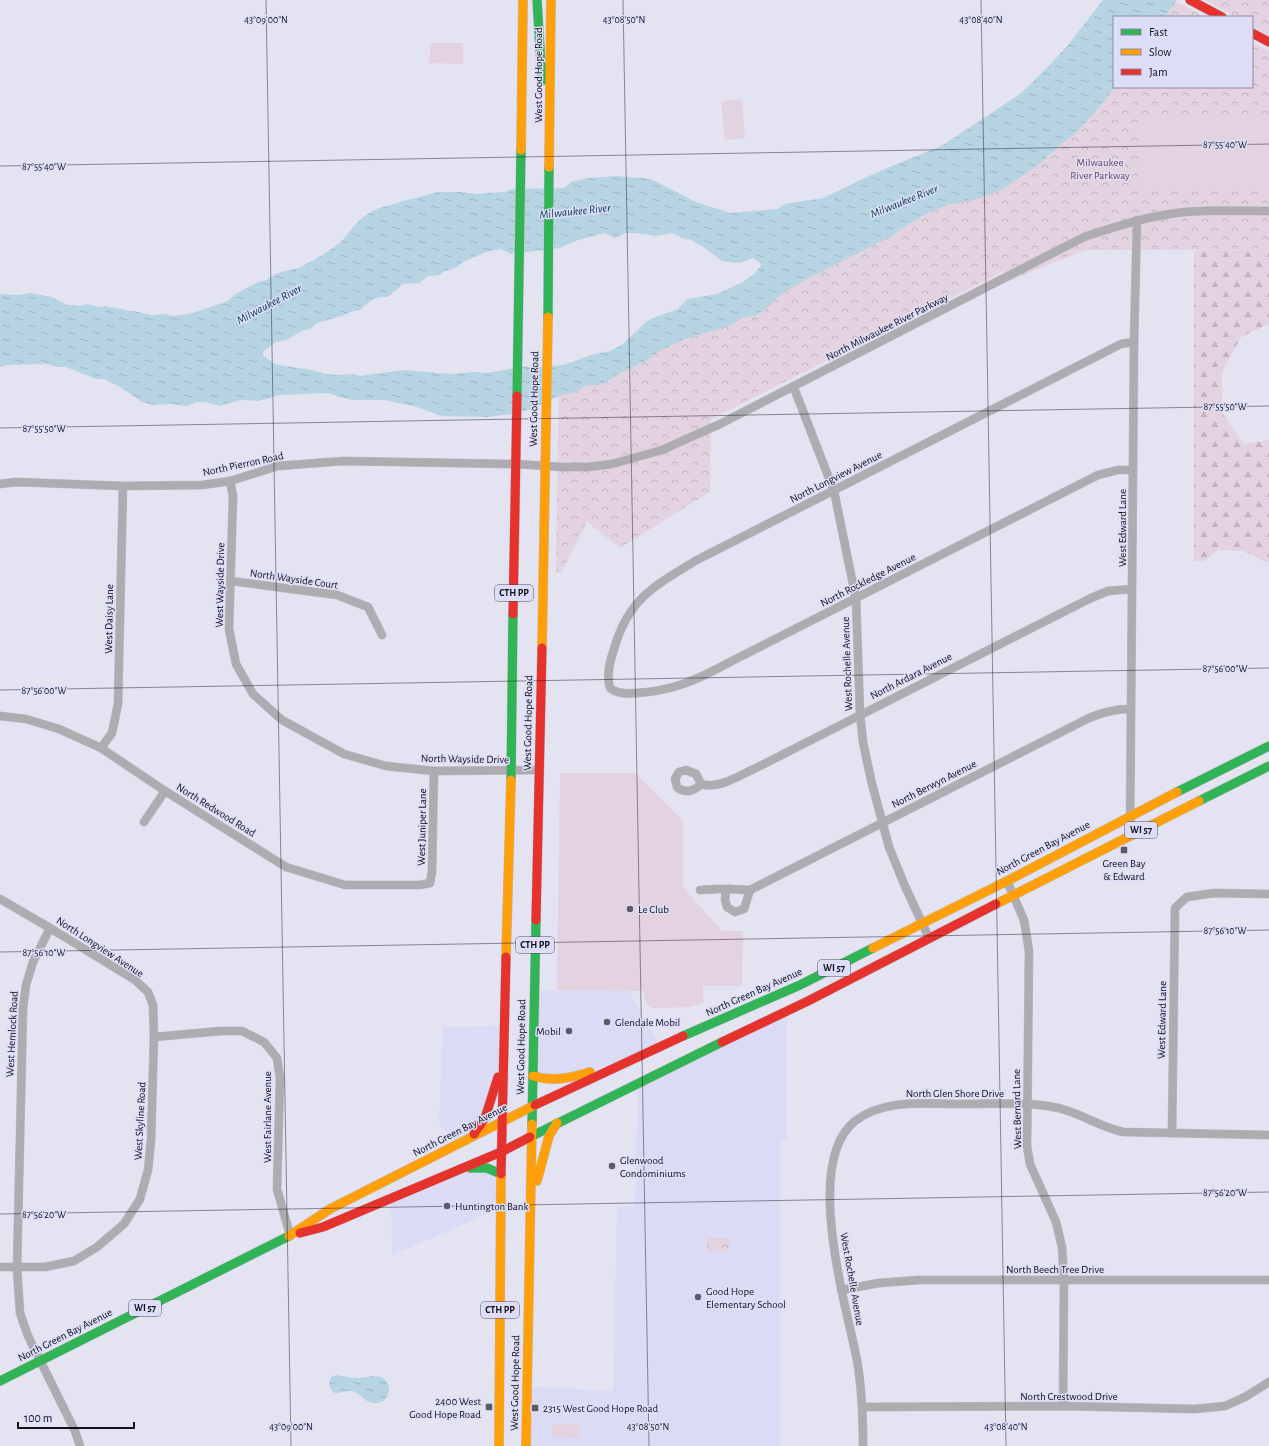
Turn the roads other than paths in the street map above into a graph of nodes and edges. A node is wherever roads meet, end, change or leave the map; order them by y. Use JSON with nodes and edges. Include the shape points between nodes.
{"nodes":[{"id":1,"x":523,"y":0,"type":"edge"},
{"id":2,"x":537,"y":0,"type":"edge"},
{"id":3,"x":551,"y":0,"type":"edge"},
{"id":4,"x":1192,"y":1,"type":"edge"},
{"id":5,"x":1220,"y":16,"type":"edge"},
{"id":6,"x":1253,"y":34,"type":"edge"},
{"id":7,"x":1269,"y":42,"type":"edge"},
{"id":8,"x":550,"y":112,"type":"junction"},
{"id":9,"x":1269,"y":211,"type":"edge"},
{"id":10,"x":1136,"y":220,"type":"junction"},
{"id":11,"x":1134,"y":342,"type":"junction"},
{"id":12,"x":794,"y":388,"type":"junction"},
{"id":13,"x":516,"y":464,"type":"junction"},
{"id":14,"x":545,"y":467,"type":"junction"},
{"id":15,"x":1133,"y":470,"type":"junction"},
{"id":16,"x":230,"y":481,"type":"junction"},
{"id":17,"x":0,"y":484,"type":"edge"},
{"id":18,"x":123,"y":486,"type":"junction"},
{"id":19,"x":834,"y":491,"type":"junction"},
{"id":20,"x":232,"y":581,"type":"junction"},
{"id":21,"x":1132,"y":589,"type":"junction"},
{"id":22,"x":856,"y":598,"type":"junction"},
{"id":23,"x":382,"y":635,"type":"dead end"},
{"id":24,"x":610,"y":688,"type":"joint"},
{"id":25,"x":1131,"y":709,"type":"junction"},
{"id":26,"x":860,"y":714,"type":"junction"},
{"id":27,"x":0,"y":716,"type":"edge"},
{"id":28,"x":282,"y":720,"type":"joint"},
{"id":29,"x":1269,"y":746,"type":"edge"},
{"id":30,"x":101,"y":748,"type":"junction"},
{"id":31,"x":1269,"y":766,"type":"edge"},
{"id":32,"x":511,"y":770,"type":"junction"},
{"id":33,"x":539,"y":770,"type":"junction"},
{"id":34,"x":434,"y":771,"type":"junction"},
{"id":35,"x":701,"y":784,"type":"dead end"},
{"id":36,"x":165,"y":791,"type":"junction"},
{"id":37,"x":1130,"y":816,"type":"junction"},
{"id":38,"x":144,"y":822,"type":"dead end"},
{"id":39,"x":882,"y":823,"type":"junction"},
{"id":40,"x":1130,"y":835,"type":"junction"},
{"id":41,"x":1007,"y":881,"type":"junction"},
{"id":42,"x":430,"y":883,"type":"joint"},
{"id":43,"x":700,"y":890,"type":"dead end"},
{"id":44,"x":730,"y":890,"type":"junction"},
{"id":45,"x":750,"y":890,"type":"junction"},
{"id":46,"x":1269,"y":894,"type":"edge"},
{"id":47,"x":1013,"y":895,"type":"junction"},
{"id":48,"x":0,"y":899,"type":"edge"},
{"id":49,"x":922,"y":923,"type":"junction"},
{"id":50,"x":50,"y":928,"type":"junction"},
{"id":51,"x":930,"y":938,"type":"junction"},
{"id":52,"x":154,"y":1037,"type":"junction"},
{"id":53,"x":637,"y":1057,"type":"junction"},
{"id":54,"x":503,"y":1062,"type":"junction"},
{"id":55,"x":533,"y":1076,"type":"junction"},
{"id":56,"x":1027,"y":1104,"type":"junction"},
{"id":57,"x":532,"y":1106,"type":"junction"},
{"id":58,"x":855,"y":1121,"type":"joint"},
{"id":59,"x":502,"y":1122,"type":"junction"},
{"id":60,"x":557,"y":1123,"type":"junction"},
{"id":61,"x":1172,"y":1133,"type":"junction"},
{"id":62,"x":1269,"y":1135,"type":"edge"},
{"id":63,"x":532,"y":1136,"type":"junction"},
{"id":64,"x":470,"y":1138,"type":"junction"},
{"id":65,"x":501,"y":1152,"type":"junction"},
{"id":66,"x":460,"y":1169,"type":"junction"},
{"id":67,"x":501,"y":1174,"type":"junction"},
{"id":68,"x":530,"y":1206,"type":"junction"},
{"id":69,"x":290,"y":1235,"type":"junction"},
{"id":70,"x":0,"y":1267,"type":"edge"},
{"id":71,"x":17,"y":1268,"type":"junction"},
{"id":72,"x":1064,"y":1280,"type":"junction"},
{"id":73,"x":1269,"y":1280,"type":"edge"},
{"id":74,"x":841,"y":1290,"type":"junction"},
{"id":75,"x":41,"y":1360,"type":"junction"},
{"id":76,"x":0,"y":1381,"type":"edge"},
{"id":77,"x":1269,"y":1382,"type":"edge"},
{"id":78,"x":1064,"y":1406,"type":"junction"},
{"id":79,"x":863,"y":1407,"type":"junction"},
{"id":80,"x":80,"y":1446,"type":"edge"},
{"id":81,"x":500,"y":1446,"type":"edge"},
{"id":82,"x":526,"y":1446,"type":"edge"},
{"id":83,"x":863,"y":1446,"type":"edge"}],
"edges":[{"from":1,"to":13,"type":"main road","name":"West Good Hope Road"},
{"from":2,"to":8,"type":"main road","via":[[542,80]]},
{"from":3,"to":8,"type":"main road","name":"West Good Hope Road"},
{"from":4,"to":5,"type":"main road"},
{"from":6,"to":7,"type":"main road"},
{"from":8,"to":14,"type":"main road","name":"West Good Hope Road"},
{"from":9,"to":10,"type":"street","name":"North Milwaukee River Parkway","via":[[1191,212]]},
{"from":10,"to":11,"type":"street","name":"West Edward Lane"},
{"from":10,"to":12,"type":"street","name":"North Milwaukee River Parkway","via":[[1084,237]]},
{"from":11,"to":15,"type":"street","name":"West Edward Lane"},
{"from":11,"to":19,"type":"street","name":"North Longview Avenue","via":[[1121,344]]},
{"from":12,"to":14,"type":"street","name":"North Milwaukee River Parkway","via":[[689,439],[639,457],[590,467]]},
{"from":12,"to":19,"type":"street","name":"West Rochelle Avenue"},
{"from":13,"to":14,"type":"street","name":"North Milwaukee River Parkway"},
{"from":13,"to":16,"type":"street","name":"North Pierron Road","via":[[343,461],[278,466]]},
{"from":13,"to":32,"type":"main road","name":"West Good Hope Road","number":"CTH PP"},
{"from":14,"to":33,"type":"main road","name":"West Good Hope Road","number":"CTH PP"},
{"from":15,"to":21,"type":"street","name":"West Edward Lane"},
{"from":15,"to":22,"type":"street","name":"North Rockledge Avenue","via":[[1118,470],[1098,475]]},
{"from":16,"to":18,"type":"street","name":"North Pierron Road","via":[[202,485]]},
{"from":16,"to":20,"type":"street","name":"West Wayside Drive","via":[[233,496]]},
{"from":17,"to":18,"type":"street","name":"North Pierron Road","via":[[16,482]]},
{"from":18,"to":30,"type":"street","name":"West Daisy Lane","via":[[118,704],[112,733]]},
{"from":19,"to":22,"type":"street","name":"West Rochelle Avenue"},
{"from":19,"to":24,"type":"street","name":"North Longview Avenue","via":[[695,561],[658,585],[642,599],[632,610],[617,639],[610,662]]},
{"from":20,"to":23,"type":"street","name":"North Wayside Court","via":[[337,595],[368,607]]},
{"from":20,"to":28,"type":"street","name":"West Wayside Drive","via":[[229,629],[236,664],[253,694]]},
{"from":21,"to":25,"type":"street","name":"West Edward Lane"},
{"from":21,"to":26,"type":"street","name":"North Ardara Avenue","via":[[1108,591],[1091,598]]},
{"from":22,"to":24,"type":"street","name":"North Rockledge Avenue","via":[[690,682],[661,691],[623,693]]},
{"from":22,"to":26,"type":"street","name":"West Rochelle Avenue"},
{"from":25,"to":37,"type":"street","name":"West Edward Lane"},
{"from":25,"to":39,"type":"street","name":"North Berwyn Avenue","via":[[1115,709],[1088,718]]},
{"from":26,"to":35,"type":"street","name":"North Ardara Avenue","via":[[722,783]]},
{"from":26,"to":39,"type":"street","name":"West Rochelle Avenue","via":[[863,742]]},
{"from":27,"to":30,"type":"street","name":"North Redwood Road","via":[[26,719],[59,729]]},
{"from":28,"to":34,"type":"street","name":"North Wayside Drive","via":[[344,754],[386,766]]},
{"from":29,"to":37,"type":"main road","name":"North Green Bay Avenue","number":"WI 57"},
{"from":30,"to":36,"type":"street","name":"North Redwood Road"},
{"from":31,"to":40,"type":"main road","name":"North Green Bay Avenue","number":"WI 57"},
{"from":32,"to":33,"type":"street","name":"North Wayside Drive"},
{"from":32,"to":34,"type":"street","name":"North Wayside Drive"},
{"from":32,"to":54,"type":"main road","name":"West Good Hope Road","number":"CTH PP"},
{"from":33,"to":55,"type":"main road","name":"West Good Hope Road","number":"CTH PP"},
{"from":34,"to":42,"type":"street","name":"West Juniper Lane"},
{"from":36,"to":38,"type":"street"},
{"from":36,"to":42,"type":"street","name":"North Redwood Road","via":[[286,867],[345,884]]},
{"from":37,"to":40,"type":"street","name":"West Edward Lane"},
{"from":37,"to":41,"type":"main road","name":"North Green Bay Avenue","number":"WI 57"},
{"from":39,"to":45,"type":"street","name":"North Berwyn Avenue"},
{"from":39,"to":49,"type":"street","name":"West Rochelle Avenue","via":[[889,847]]},
{"from":40,"to":47,"type":"main road","name":"North Green Bay Avenue","number":"WI 57"},
{"from":41,"to":47,"type":"street","name":"West Bernard Lane"},
{"from":41,"to":49,"type":"main road","name":"North Green Bay Avenue","number":"WI 57"},
{"from":43,"to":44,"type":"street","name":"North Berwyn Avenue"},
{"from":44,"to":45,"type":"street","name":"North Berwyn Avenue"},
{"from":44,"to":45,"type":"street","via":[[725,895],[726,903],[730,910],[735,912],[744,909]]},
{"from":46,"to":61,"type":"street","name":"West Edward Lane","via":[[1187,896],[1175,908]]},
{"from":47,"to":51,"type":"main road","name":"North Green Bay Avenue","number":"WI 57"},
{"from":47,"to":56,"type":"street","name":"West Bernard Lane","via":[[1024,920],[1029,951]]},
{"from":48,"to":50,"type":"street","name":"North Longview Avenue"},
{"from":49,"to":51,"type":"street","name":"West Rochelle Avenue"},
{"from":49,"to":53,"type":"main road","name":"North Green Bay Avenue","number":"WI 57","via":[[800,985]]},
{"from":50,"to":52,"type":"street","name":"North Longview Avenue","via":[[135,980],[148,992],[153,1006]]},
{"from":50,"to":71,"type":"street","name":"West Hemlock Road","via":[[33,962],[23,1008]]},
{"from":51,"to":60,"type":"main road","name":"North Green Bay Avenue","number":"WI 57","via":[[808,1001]]},
{"from":52,"to":69,"type":"street","name":"West Fairlane Avenue","via":[[221,1030],[242,1031],[264,1042],[277,1058],[280,1078],[277,1189]]},
{"from":52,"to":71,"type":"street","name":"West Skyline Road","via":[[151,1140],[148,1170],[140,1199],[124,1224],[97,1247],[74,1261],[45,1267]]},
{"from":53,"to":55,"type":"main road","via":[[559,1080],[542,1080]]},
{"from":53,"to":57,"type":"main road","name":"North Green Bay Avenue","number":"WI 57"},
{"from":54,"to":59,"type":"main road","name":"West Good Hope Road","number":"CTH PP"},
{"from":54,"to":64,"type":"main road","via":[[485,1118]]},
{"from":55,"to":57,"type":"main road","name":"West Good Hope Road","number":"CTH PP"},
{"from":56,"to":58,"type":"street","name":"North Glen Shore Drive","via":[[905,1103],[878,1108]]},
{"from":56,"to":61,"type":"street","name":"North Glen Shore Drive","via":[[1066,1110],[1123,1132]]},
{"from":56,"to":72,"type":"street","name":"West Bernard Lane","via":[[1027,1146],[1030,1164],[1056,1222],[1062,1247]]},
{"from":57,"to":59,"type":"main road","name":"North Green Bay Avenue","number":"WI 57"},
{"from":57,"to":63,"type":"main road","name":"West Good Hope Road","number":"CTH PP"},
{"from":58,"to":74,"type":"street","name":"West Rochelle Avenue","via":[[840,1141],[831,1170],[834,1253]]},
{"from":59,"to":64,"type":"main road","name":"North Green Bay Avenue","number":"WI 57"},
{"from":59,"to":65,"type":"main road","name":"West Good Hope Road","number":"CTH PP"},
{"from":60,"to":63,"type":"main road","name":"North Green Bay Avenue","number":"WI 57"},
{"from":60,"to":68,"type":"main road","via":[[549,1136]]},
{"from":61,"to":62,"type":"street","name":"North Glen Shore Drive"},
{"from":63,"to":65,"type":"main road","name":"North Green Bay Avenue","number":"WI 57"},
{"from":63,"to":68,"type":"main road","name":"West Good Hope Road","number":"CTH PP"},
{"from":64,"to":69,"type":"main road","name":"North Green Bay Avenue","number":"WI 57","via":[[330,1208]]},
{"from":65,"to":66,"type":"main road","name":"North Green Bay Avenue","number":"WI 57"},
{"from":65,"to":67,"type":"main road","name":"West Good Hope Road","number":"CTH PP"},
{"from":66,"to":67,"type":"main road","via":[[488,1168]]},
{"from":66,"to":69,"type":"main road","name":"North Green Bay Avenue","number":"WI 57","via":[[323,1227]]},
{"from":67,"to":81,"type":"main road","name":"West Good Hope Road","number":"CTH PP"},
{"from":68,"to":82,"type":"main road","name":"West Good Hope Road","number":"CTH PP"},
{"from":69,"to":75,"type":"main road","name":"North Green Bay Avenue","number":"WI 57"},
{"from":70,"to":71,"type":"street"},
{"from":71,"to":75,"type":"street","name":"West Hemlock Road","via":[[20,1313],[28,1336]]},
{"from":72,"to":73,"type":"street","name":"North Beech Tree Drive"},
{"from":72,"to":74,"type":"street","name":"North Beech Tree Drive","via":[[919,1280],[879,1283]]},
{"from":72,"to":78,"type":"street","name":"West Bernard Lane"},
{"from":74,"to":79,"type":"street","name":"West Rochelle Avenue","via":[[857,1362]]},
{"from":75,"to":76,"type":"main road","name":"North Green Bay Avenue","number":"WI 57"},
{"from":75,"to":80,"type":"street","name":"West Hemlock Road"},
{"from":77,"to":78,"type":"street","name":"North Crestwood Drive","via":[[1244,1398],[1225,1406],[1195,1409]]},
{"from":78,"to":79,"type":"street","name":"North Crestwood Drive"},
{"from":79,"to":83,"type":"street","name":"West Rochelle Avenue"}]}
